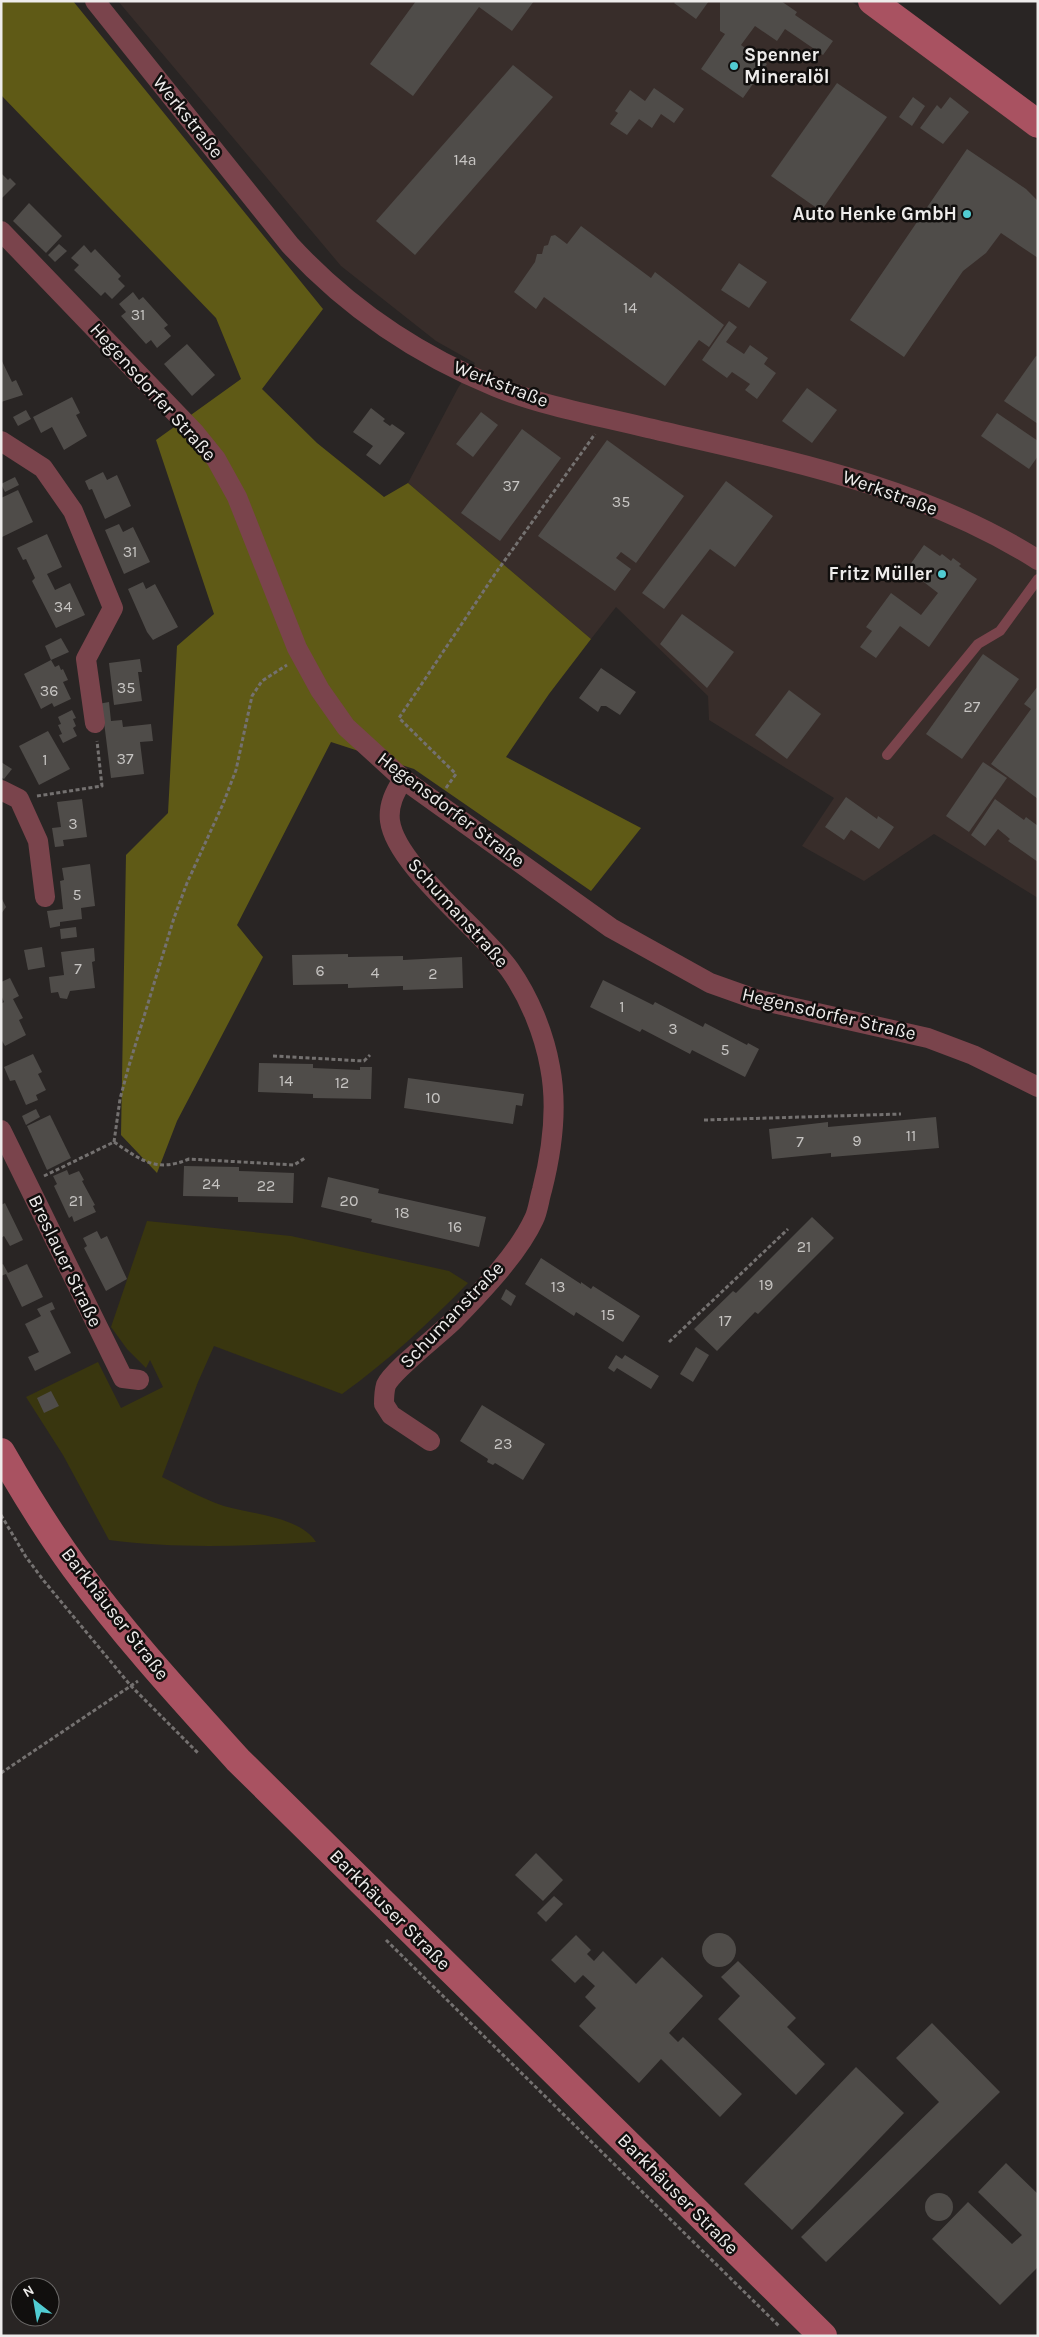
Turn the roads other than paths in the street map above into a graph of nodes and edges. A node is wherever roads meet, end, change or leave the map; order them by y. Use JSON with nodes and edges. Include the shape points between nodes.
{"nodes":[{"id":1,"x":95,"y":1,"type":"edge"},
{"id":2,"x":872,"y":1,"type":"edge"},
{"id":3,"x":1038,"y":124,"type":"edge"},
{"id":4,"x":1,"y":231,"type":"edge"},
{"id":5,"x":1,"y":441,"type":"edge"},
{"id":6,"x":1038,"y":560,"type":"edge"},
{"id":7,"x":1038,"y":579,"type":"edge"},
{"id":8,"x":95,"y":724,"type":"road end"},
{"id":9,"x":887,"y":755,"type":"dead end"},
{"id":10,"x":403,"y":779,"type":"junction"},
{"id":11,"x":10,"y":794,"type":"edge"},
{"id":12,"x":45,"y":897,"type":"dead end"},
{"id":13,"x":1038,"y":1087,"type":"edge"},
{"id":14,"x":1,"y":1130,"type":"edge"},
{"id":15,"x":139,"y":1380,"type":"dead end"},
{"id":16,"x":430,"y":1441,"type":"dead end"},
{"id":17,"x":1,"y":1452,"type":"edge"},
{"id":18,"x":820,"y":2335,"type":"edge"}],
"edges":[{"from":1,"to":6,"type":"street","name":"Werkstraße","via":[[290,245],[348,301],[419,349],[498,388],[863,481],[971,524]]},
{"from":2,"to":3,"type":"street"},
{"from":4,"to":10,"type":"street","name":"Hegensdorfer Straße","via":[[195,433],[216,459],[237,497],[303,658],[320,690],[346,727]]},
{"from":5,"to":8,"type":"street","via":[[43,468],[73,511],[114,608],[86,659]]},
{"from":7,"to":9,"type":"lane","via":[[1000,630],[978,644]]},
{"from":10,"to":13,"type":"street","name":"Hegensdorfer Straße","via":[[611,928],[710,983],[755,1000],[928,1038]]},
{"from":10,"to":16,"type":"street","name":"Schumanstraße","via":[[392,797],[390,820],[397,844],[416,870],[484,938],[510,970],[535,1016],[550,1067],[554,1111],[550,1159],[535,1218],[528,1231],[491,1280],[387,1384],[384,1404],[391,1415]]},
{"from":11,"to":12,"type":"street","via":[[38,841]]},
{"from":14,"to":15,"type":"street","name":"Breslauer Straße","via":[[123,1378]]},
{"from":17,"to":18,"type":"street","name":"Barkhäuser Straße","via":[[74,1567],[154,1667],[238,1760]]}]}
